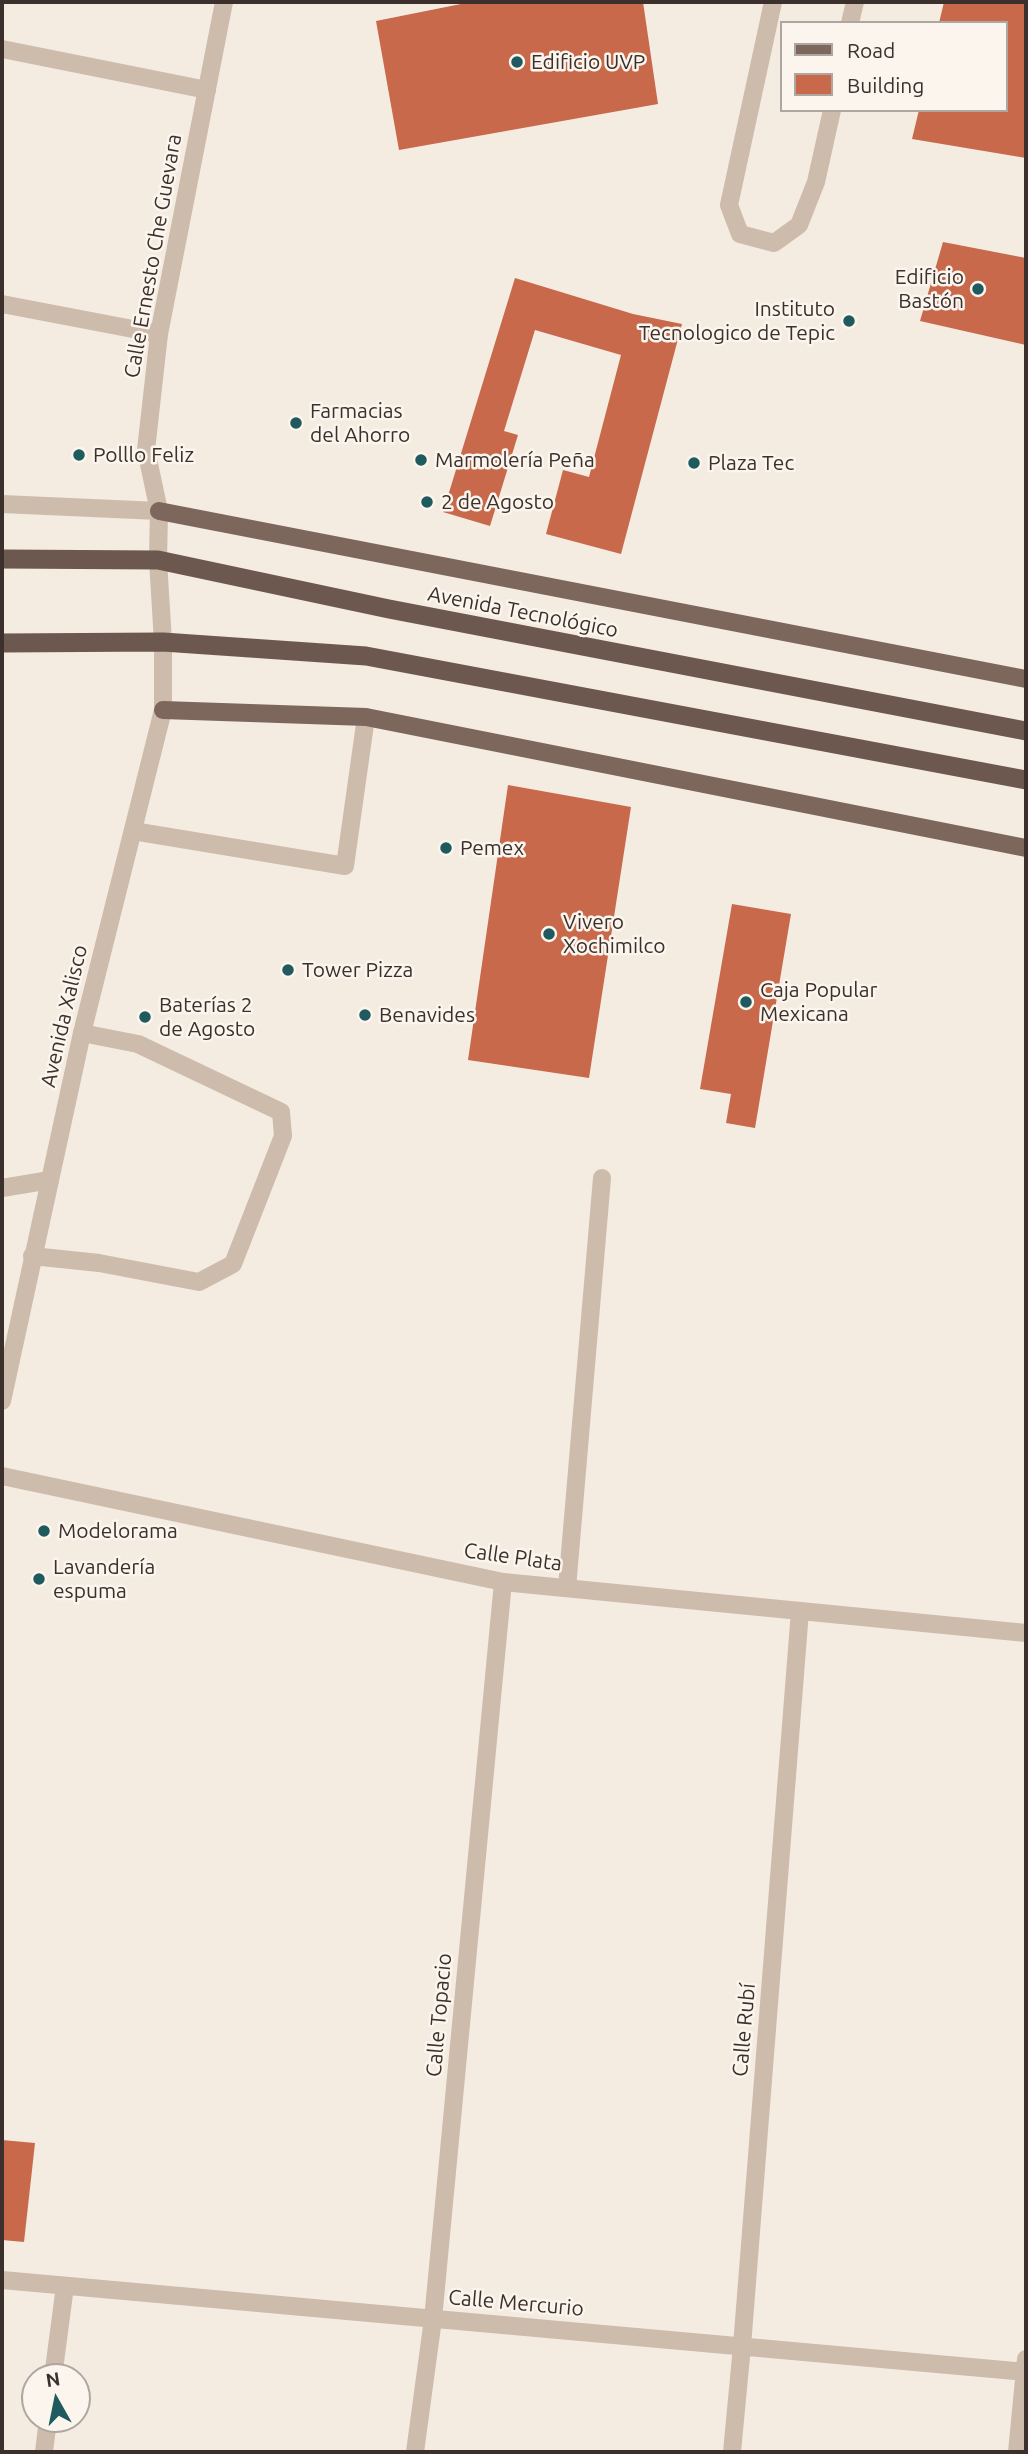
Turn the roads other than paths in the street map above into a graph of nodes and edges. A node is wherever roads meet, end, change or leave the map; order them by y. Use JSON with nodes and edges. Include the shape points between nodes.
{"nodes":[{"id":1,"x":224,"y":2,"type":"edge"},
{"id":2,"x":772,"y":2,"type":"edge"},
{"id":3,"x":855,"y":2,"type":"edge"},
{"id":4,"x":850,"y":21,"type":"edge"},
{"id":5,"x":2,"y":48,"type":"edge"},
{"id":6,"x":207,"y":90,"type":"junction"},
{"id":7,"x":832,"y":112,"type":"edge"},
{"id":8,"x":2,"y":304,"type":"edge"},
{"id":9,"x":159,"y":334,"type":"junction"},
{"id":10,"x":2,"y":504,"type":"edge"},
{"id":11,"x":159,"y":511,"type":"junction"},
{"id":12,"x":6,"y":559,"type":"edge"},
{"id":13,"x":158,"y":560,"type":"junction"},
{"id":14,"x":163,"y":642,"type":"junction"},
{"id":15,"x":2,"y":643,"type":"edge"},
{"id":16,"x":1026,"y":678,"type":"edge"},
{"id":17,"x":163,"y":710,"type":"junction"},
{"id":18,"x":366,"y":717,"type":"junction"},
{"id":19,"x":1026,"y":731,"type":"edge"},
{"id":20,"x":1026,"y":780,"type":"edge"},
{"id":21,"x":133,"y":831,"type":"junction"},
{"id":22,"x":1026,"y":848,"type":"edge"},
{"id":23,"x":82,"y":1033,"type":"junction"},
{"id":24,"x":602,"y":1178,"type":"dead end"},
{"id":25,"x":50,"y":1180,"type":"junction"},
{"id":26,"x":2,"y":1188,"type":"edge"},
{"id":27,"x":32,"y":1256,"type":"junction"},
{"id":28,"x":2,"y":1401,"type":"edge"},
{"id":29,"x":2,"y":1476,"type":"edge"},
{"id":30,"x":503,"y":1582,"type":"junction"},
{"id":31,"x":567,"y":1588,"type":"junction"},
{"id":32,"x":800,"y":1611,"type":"junction"},
{"id":33,"x":1026,"y":1633,"type":"edge"},
{"id":34,"x":2,"y":2280,"type":"edge"},
{"id":35,"x":65,"y":2286,"type":"junction"},
{"id":36,"x":433,"y":2319,"type":"junction"},
{"id":37,"x":742,"y":2346,"type":"junction"},
{"id":38,"x":55,"y":2363,"type":"edge"},
{"id":39,"x":1026,"y":2368,"type":"edge"},
{"id":40,"x":46,"y":2433,"type":"edge"},
{"id":41,"x":44,"y":2452,"type":"edge"},
{"id":42,"x":415,"y":2452,"type":"edge"},
{"id":43,"x":732,"y":2452,"type":"edge"},
{"id":44,"x":1017,"y":2452,"type":"edge"}],
"edges":[{"from":1,"to":6,"type":"street","name":"Calle Ernesto Che Guevara"},
{"from":2,"to":7,"type":"street","via":[[729,205],[740,234],[774,243],[799,225],[816,182]]},
{"from":3,"to":4,"type":"street"},
{"from":5,"to":6,"type":"street"},
{"from":6,"to":9,"type":"street","name":"Calle Ernesto Che Guevara"},
{"from":8,"to":9,"type":"street"},
{"from":9,"to":11,"type":"street","name":"Calle Ernesto Che Guevara","via":[[146,450]]},
{"from":10,"to":11,"type":"street"},
{"from":11,"to":13,"type":"street","name":"Calle Ernesto Che Guevara"},
{"from":11,"to":16,"type":"main road","name":"Avenida Tecnológico"},
{"from":12,"to":13,"type":"highway","name":"Avenida Tecnológico"},
{"from":13,"to":14,"type":"street","name":"Calle Ernesto Che Guevara"},
{"from":13,"to":19,"type":"highway","name":"Avenida Tecnológico"},
{"from":14,"to":15,"type":"highway"},
{"from":14,"to":17,"type":"street","name":"Avenida Xalisco"},
{"from":14,"to":20,"type":"highway","via":[[366,656]]},
{"from":17,"to":18,"type":"main road"},
{"from":17,"to":21,"type":"street","name":"Avenida Xalisco"},
{"from":18,"to":21,"type":"street","via":[[345,866]]},
{"from":18,"to":22,"type":"main road"},
{"from":21,"to":23,"type":"street","name":"Avenida Xalisco"},
{"from":23,"to":25,"type":"street","name":"Avenida Xalisco"},
{"from":23,"to":27,"type":"street","via":[[138,1044],[281,1112],[283,1136],[233,1264],[199,1282]]},
{"from":24,"to":31,"type":"street"},
{"from":25,"to":26,"type":"street"},
{"from":25,"to":27,"type":"street","name":"Avenida Xalisco"},
{"from":27,"to":28,"type":"street","name":"Avenida Xalisco"},
{"from":29,"to":30,"type":"street","name":"Calle Plata"},
{"from":30,"to":31,"type":"street","name":"Calle Plata"},
{"from":30,"to":36,"type":"street","name":"Calle Topacio"},
{"from":31,"to":32,"type":"street","name":"Calle Plata"},
{"from":32,"to":33,"type":"street","name":"Calle Plata"},
{"from":32,"to":37,"type":"street","name":"Calle Rubí"},
{"from":34,"to":35,"type":"street","name":"Calle Mercurio"},
{"from":35,"to":36,"type":"street","name":"Calle Mercurio"},
{"from":35,"to":38,"type":"street"},
{"from":36,"to":37,"type":"street","name":"Calle Mercurio"},
{"from":36,"to":42,"type":"street","name":"Calle Topacio"},
{"from":37,"to":39,"type":"street","name":"Calle Mercurio"},
{"from":37,"to":43,"type":"street","name":"Calle Rubí"},
{"from":39,"to":44,"type":"street"},
{"from":40,"to":41,"type":"street"}]}
